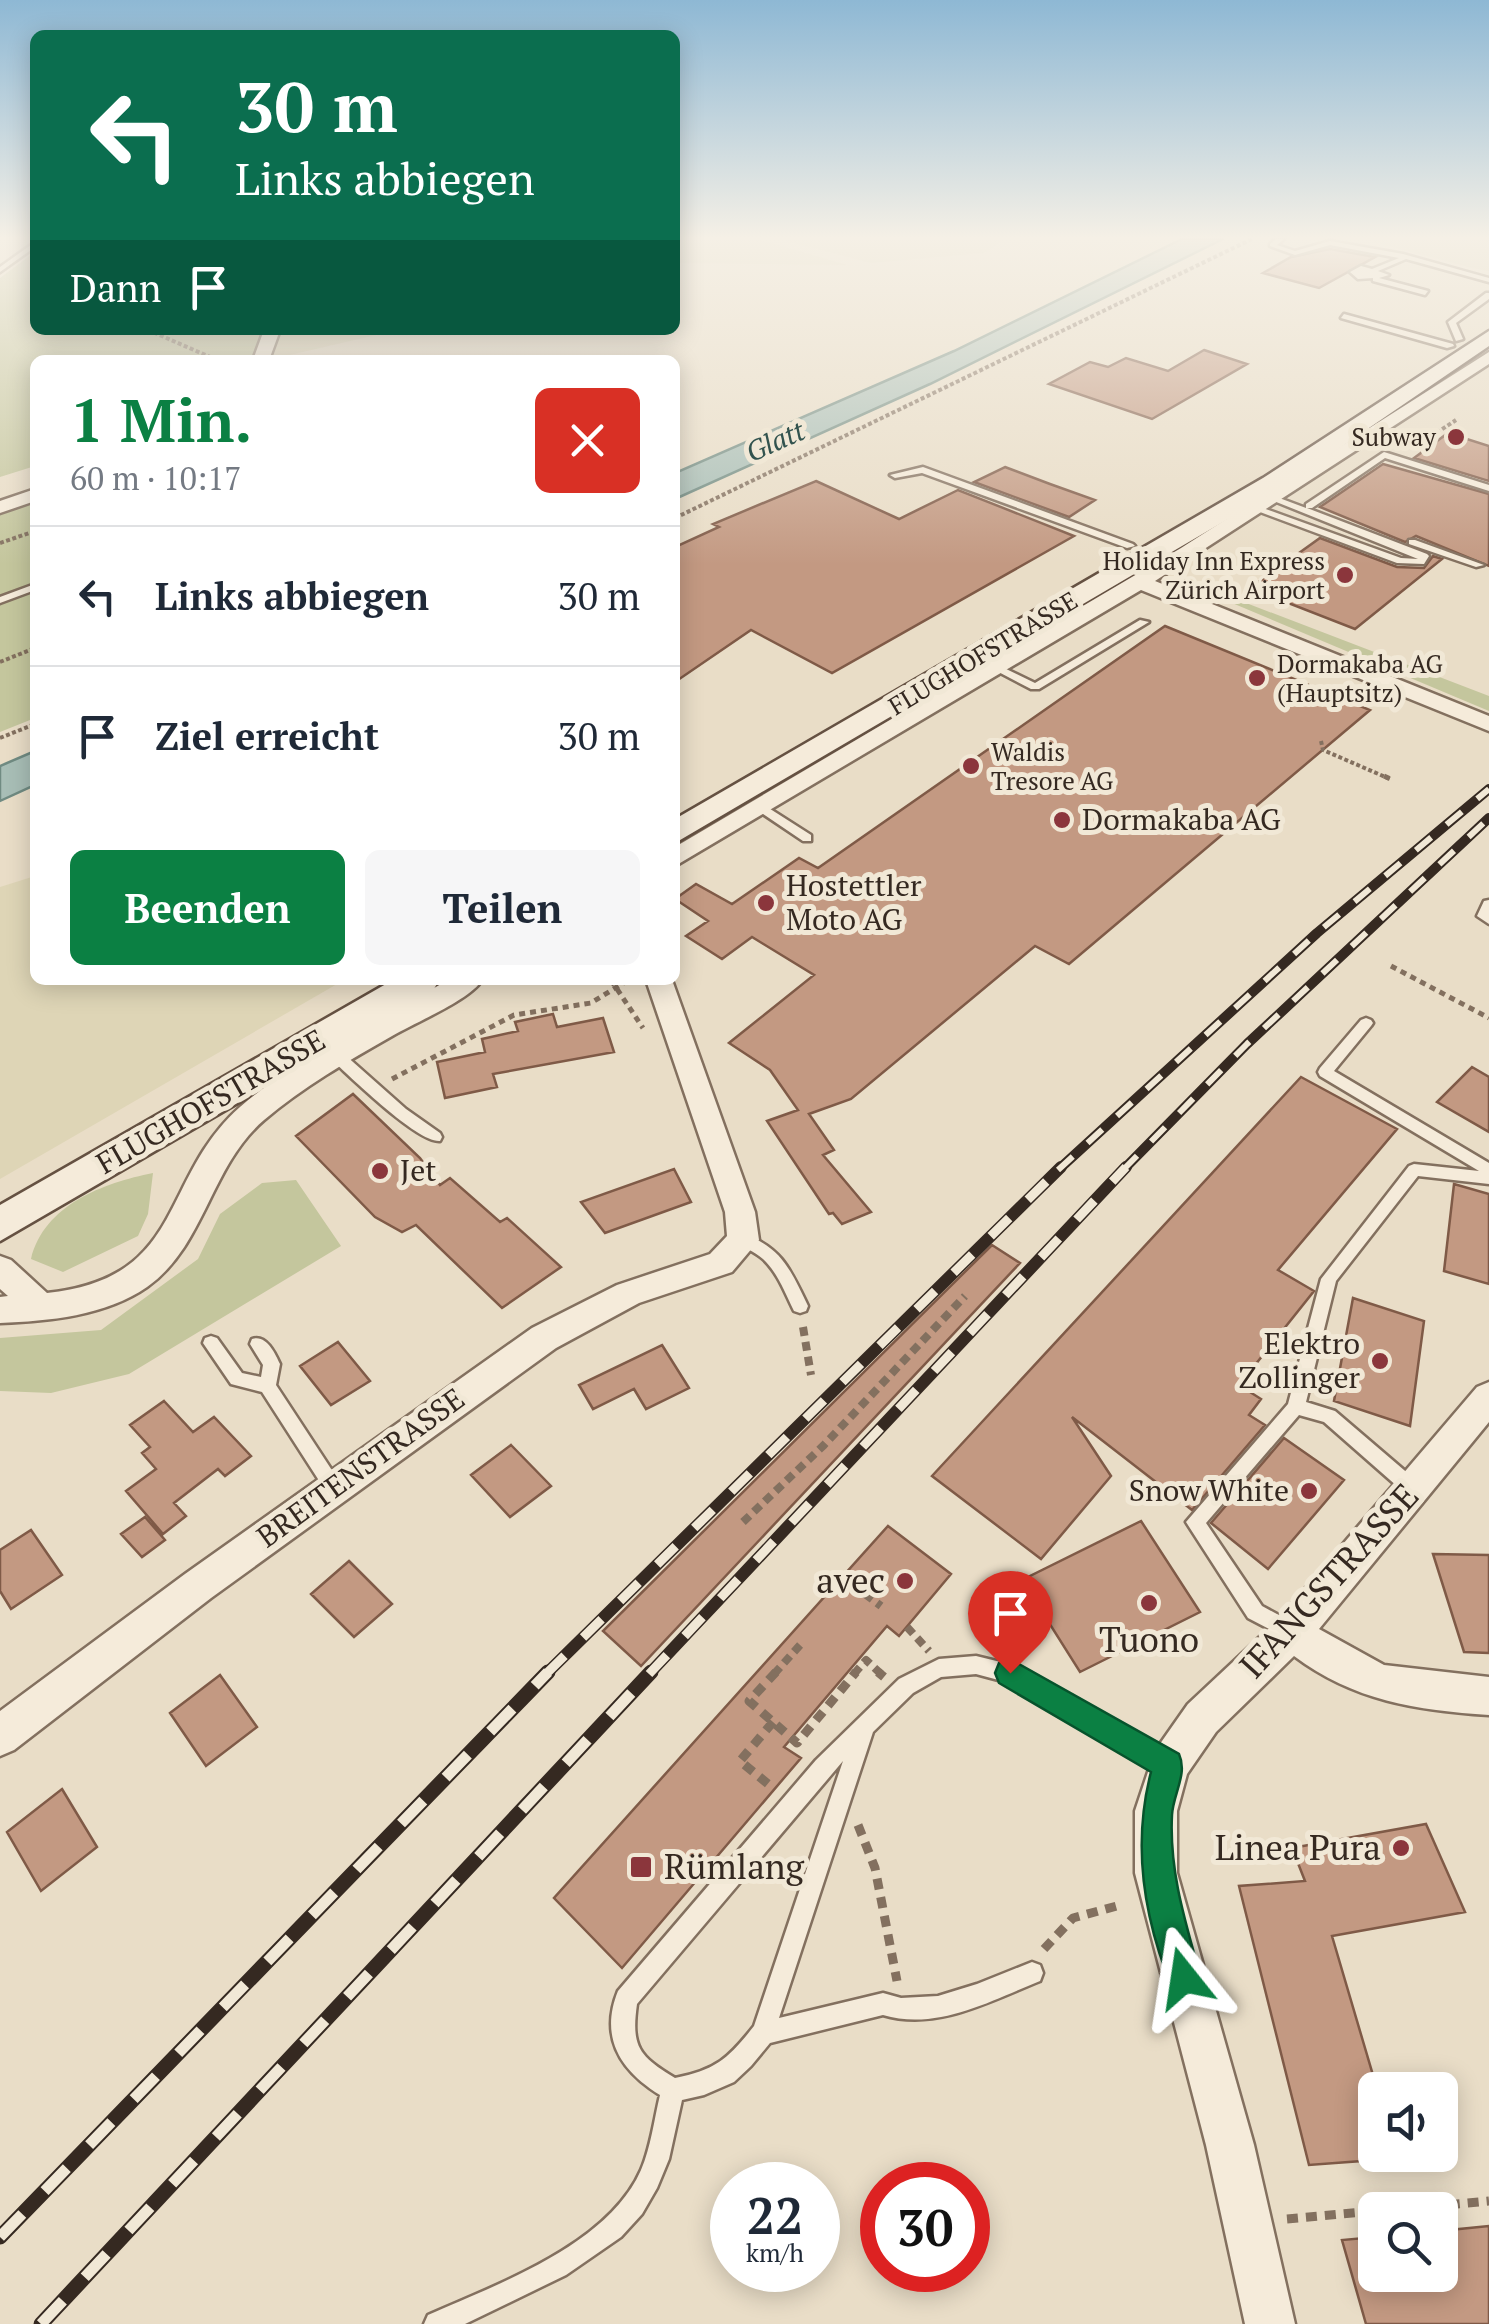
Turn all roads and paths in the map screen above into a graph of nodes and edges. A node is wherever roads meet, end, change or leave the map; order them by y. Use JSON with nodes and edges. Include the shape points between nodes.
{"nodes":[{"id":1,"x":1028,"y":347,"type":"edge"},
{"id":2,"x":1446,"y":347,"type":"edge"},
{"id":3,"x":1473,"y":347,"type":"edge"},
{"id":4,"x":1489,"y":357,"type":"edge"},
{"id":5,"x":1456,"y":420,"type":"dead end"},
{"id":6,"x":1431,"y":427,"type":"dead end"},
{"id":7,"x":1441,"y":430,"type":"junction"},
{"id":8,"x":1405,"y":454,"type":"dead end"},
{"id":9,"x":895,"y":475,"type":"dead end"},
{"id":10,"x":1489,"y":488,"type":"edge"},
{"id":11,"x":30,"y":497,"type":"edge"},
{"id":12,"x":1270,"y":501,"type":"junction"},
{"id":13,"x":1309,"y":506,"type":"junction"},
{"id":14,"x":0,"y":507,"type":"edge"},
{"id":15,"x":680,"y":516,"type":"edge"},
{"id":16,"x":30,"y":533,"type":"edge"},
{"id":17,"x":0,"y":544,"type":"edge"},
{"id":18,"x":1130,"y":546,"type":"junction"},
{"id":19,"x":1480,"y":566,"type":"dead end"},
{"id":20,"x":1140,"y":582,"type":"junction"},
{"id":21,"x":30,"y":589,"type":"edge"},
{"id":22,"x":0,"y":600,"type":"edge"},
{"id":23,"x":1144,"y":622,"type":"dead end"},
{"id":24,"x":30,"y":650,"type":"edge"},
{"id":25,"x":0,"y":662,"type":"edge"},
{"id":26,"x":996,"y":668,"type":"junction"},
{"id":27,"x":1489,"y":724,"type":"edge"},
{"id":28,"x":30,"y":726,"type":"edge"},
{"id":29,"x":0,"y":738,"type":"edge"},
{"id":30,"x":1321,"y":741,"type":"dead end"},
{"id":31,"x":1393,"y":780,"type":"dead end"},
{"id":32,"x":680,"y":803,"type":"edge"},
{"id":33,"x":761,"y":807,"type":"junction"},
{"id":34,"x":680,"y":830,"type":"edge"},
{"id":35,"x":807,"y":838,"type":"dead end"},
{"id":36,"x":680,"y":855,"type":"edge"},
{"id":37,"x":1489,"y":904,"type":"edge"},
{"id":38,"x":1489,"y":920,"type":"edge"},
{"id":39,"x":1390,"y":966,"type":"dead end"},
{"id":40,"x":361,"y":985,"type":"edge"},
{"id":41,"x":413,"y":985,"type":"edge"},
{"id":42,"x":462,"y":985,"type":"edge"},
{"id":43,"x":614,"y":985,"type":"edge"},
{"id":44,"x":620,"y":985,"type":"edge"},
{"id":45,"x":661,"y":985,"type":"edge"},
{"id":46,"x":1489,"y":1018,"type":"edge"},
{"id":47,"x":1366,"y":1023,"type":"dead end"},
{"id":48,"x":642,"y":1028,"type":"dead end"},
{"id":49,"x":339,"y":1058,"type":"junction"},
{"id":50,"x":375,"y":1088,"type":"junction"},
{"id":51,"x":435,"y":1137,"type":"dead end"},
{"id":52,"x":1489,"y":1170,"type":"edge"},
{"id":53,"x":1489,"y":1178,"type":"edge"},
{"id":54,"x":0,"y":1194,"type":"edge"},
{"id":55,"x":0,"y":1224,"type":"edge"},
{"id":56,"x":743,"y":1240,"type":"junction"},
{"id":57,"x":0,"y":1269,"type":"edge"},
{"id":58,"x":965,"y":1296,"type":"dead end"},
{"id":59,"x":800,"y":1306,"type":"joint"},
{"id":60,"x":40,"y":1307,"type":"junction"},
{"id":61,"x":0,"y":1310,"type":"edge"},
{"id":62,"x":211,"y":1343,"type":"dead end"},
{"id":63,"x":258,"y":1344,"type":"dead end"},
{"id":64,"x":811,"y":1375,"type":"dead end"},
{"id":65,"x":268,"y":1386,"type":"junction"},
{"id":66,"x":1489,"y":1397,"type":"edge"},
{"id":67,"x":1296,"y":1408,"type":"junction"},
{"id":68,"x":333,"y":1487,"type":"junction"},
{"id":69,"x":1412,"y":1488,"type":"junction"},
{"id":70,"x":743,"y":1522,"type":"dead end"},
{"id":71,"x":852,"y":1584,"type":"dead end"},
{"id":72,"x":881,"y":1606,"type":"dead end"},
{"id":73,"x":1292,"y":1632,"type":"junction"},
{"id":74,"x":801,"y":1644,"type":"dead end"},
{"id":75,"x":866,"y":1660,"type":"dead end"},
{"id":76,"x":1489,"y":1696,"type":"edge"},
{"id":77,"x":773,"y":1722,"type":"junction"},
{"id":78,"x":864,"y":1729,"type":"junction"},
{"id":79,"x":0,"y":1736,"type":"edge"},
{"id":80,"x":796,"y":1743,"type":"junction"},
{"id":81,"x":796,"y":1755,"type":"dead end"},
{"id":82,"x":1168,"y":1765,"type":"junction"},
{"id":83,"x":772,"y":1788,"type":"dead end"},
{"id":84,"x":841,"y":1798,"type":"junction"},
{"id":85,"x":1118,"y":1906,"type":"dead end"},
{"id":86,"x":1032,"y":1973,"type":"joint"},
{"id":87,"x":901,"y":2012,"type":"junction"},
{"id":88,"x":762,"y":2032,"type":"junction"},
{"id":89,"x":673,"y":2090,"type":"junction"},
{"id":90,"x":1489,"y":2201,"type":"edge"},
{"id":91,"x":1458,"y":2204,"type":"edge"},
{"id":92,"x":1358,"y":2213,"type":"edge"},
{"id":93,"x":1280,"y":2220,"type":"dead end"},
{"id":94,"x":437,"y":2324,"type":"edge"},
{"id":95,"x":1270,"y":2324,"type":"edge"}],
"edges":[{"from":1,"to":15,"type":"path"},
{"from":2,"to":18,"type":"main road","name":"FLUGHOFSTRASSE","via":[[1324,431]]},
{"from":3,"to":34,"type":"main road","name":"FLUGHOFSTRASSE","via":[[1272,483]]},
{"from":4,"to":12,"type":"street"},
{"from":5,"to":7,"type":"path"},
{"from":6,"to":7,"type":"path"},
{"from":7,"to":8,"type":"path"},
{"from":9,"to":18,"type":"lane","via":[[923,470]]},
{"from":10,"to":13,"type":"lane","via":[[1384,455]]},
{"from":11,"to":14,"type":"street"},
{"from":12,"to":12,"type":"lane","via":[[1400,560],[1421,562],[1424,556]]},
{"from":12,"to":13,"type":"lane"},
{"from":12,"to":20,"type":"street"},
{"from":13,"to":19,"type":"lane"},
{"from":16,"to":17,"type":"path"},
{"from":18,"to":32,"type":"main road","name":"FLUGHOFSTRASSE"},
{"from":20,"to":26,"type":"street"},
{"from":20,"to":27,"type":"street"},
{"from":21,"to":22,"type":"lane"},
{"from":23,"to":26,"type":"lane","via":[[1035,687]]},
{"from":24,"to":25,"type":"path"},
{"from":26,"to":33,"type":"street"},
{"from":28,"to":29,"type":"path"},
{"from":30,"to":31,"type":"path","via":[[1323,750]]},
{"from":33,"to":35,"type":"lane"},
{"from":33,"to":36,"type":"street"},
{"from":37,"to":38,"type":"lane"},
{"from":39,"to":46,"type":"path"},
{"from":40,"to":54,"type":"main road","name":"FLUGHOFSTRASSE"},
{"from":41,"to":55,"type":"main road","name":"FLUGHOFSTRASSE"},
{"from":42,"to":49,"type":"street"},
{"from":43,"to":48,"type":"path","bridge":true},
{"from":44,"to":50,"type":"path","via":[[591,1002],[514,1015]]},
{"from":45,"to":56,"type":"street","via":[[740,1212]]},
{"from":47,"to":52,"type":"lane","via":[[1325,1072]]},
{"from":49,"to":50,"type":"lane"},
{"from":49,"to":60,"type":"street","via":[[238,1128],[218,1152],[176,1239],[151,1268],[103,1297]]},
{"from":50,"to":51,"type":"lane"},
{"from":53,"to":67,"type":"lane","via":[[1414,1170],[1329,1279]]},
{"from":56,"to":59,"type":"lane","via":[[776,1258]]},
{"from":56,"to":68,"type":"street","name":"BREITENSTRASSE","via":[[721,1262],[628,1294],[544,1338]]},
{"from":57,"to":60,"type":"street"},
{"from":58,"to":70,"type":"path"},
{"from":59,"to":64,"type":"path"},
{"from":60,"to":61,"type":"street"},
{"from":62,"to":65,"type":"lane","via":[[237,1379]]},
{"from":63,"to":65,"type":"lane","via":[[272,1364]]},
{"from":65,"to":68,"type":"lane"},
{"from":66,"to":69,"type":"street","name":"IFANGSTRASSE"},
{"from":67,"to":69,"type":"lane","via":[[1329,1416]]},
{"from":67,"to":73,"type":"lane","via":[[1195,1522],[1255,1612]]},
{"from":68,"to":79,"type":"street","name":"BREITENSTRASSE"},
{"from":69,"to":73,"type":"street","name":"IFANGSTRASSE"},
{"from":71,"to":72,"type":"path"},
{"from":73,"to":76,"type":"street","via":[[1336,1667],[1388,1689]]},
{"from":73,"to":82,"type":"street","name":"IFANGSTRASSE","via":[[1202,1718]]},
{"from":74,"to":77,"type":"path","via":[[748,1701]]},
{"from":75,"to":80,"type":"path"},
{"from":77,"to":80,"type":"path"},
{"from":77,"to":83,"type":"path","via":[[740,1761]]},
{"from":78,"to":82,"type":"lane","via":[[906,1686],[939,1668],[976,1664],[1010,1673]]},
{"from":78,"to":84,"type":"lane"},
{"from":78,"to":89,"type":"lane","via":[[823,1767],[626,1999],[621,2030],[634,2067]]},
{"from":80,"to":81,"type":"path"},
{"from":82,"to":95,"type":"street","via":[[1156,1811],[1156,1873],[1230,2145]]},
{"from":84,"to":87,"type":"path","via":[[875,1868]]},
{"from":84,"to":88,"type":"lane"},
{"from":85,"to":86,"type":"path","via":[[1073,1918],[1034,1960]]},
{"from":86,"to":87,"type":"lane","via":[[926,2010]]},
{"from":87,"to":88,"type":"lane","via":[[883,2004]]},
{"from":88,"to":89,"type":"lane","via":[[715,2082]]},
{"from":89,"to":94,"type":"lane","via":[[650,2179],[626,2218],[550,2270]]},
{"from":90,"to":91,"type":"path"},
{"from":92,"to":93,"type":"path"}]}
